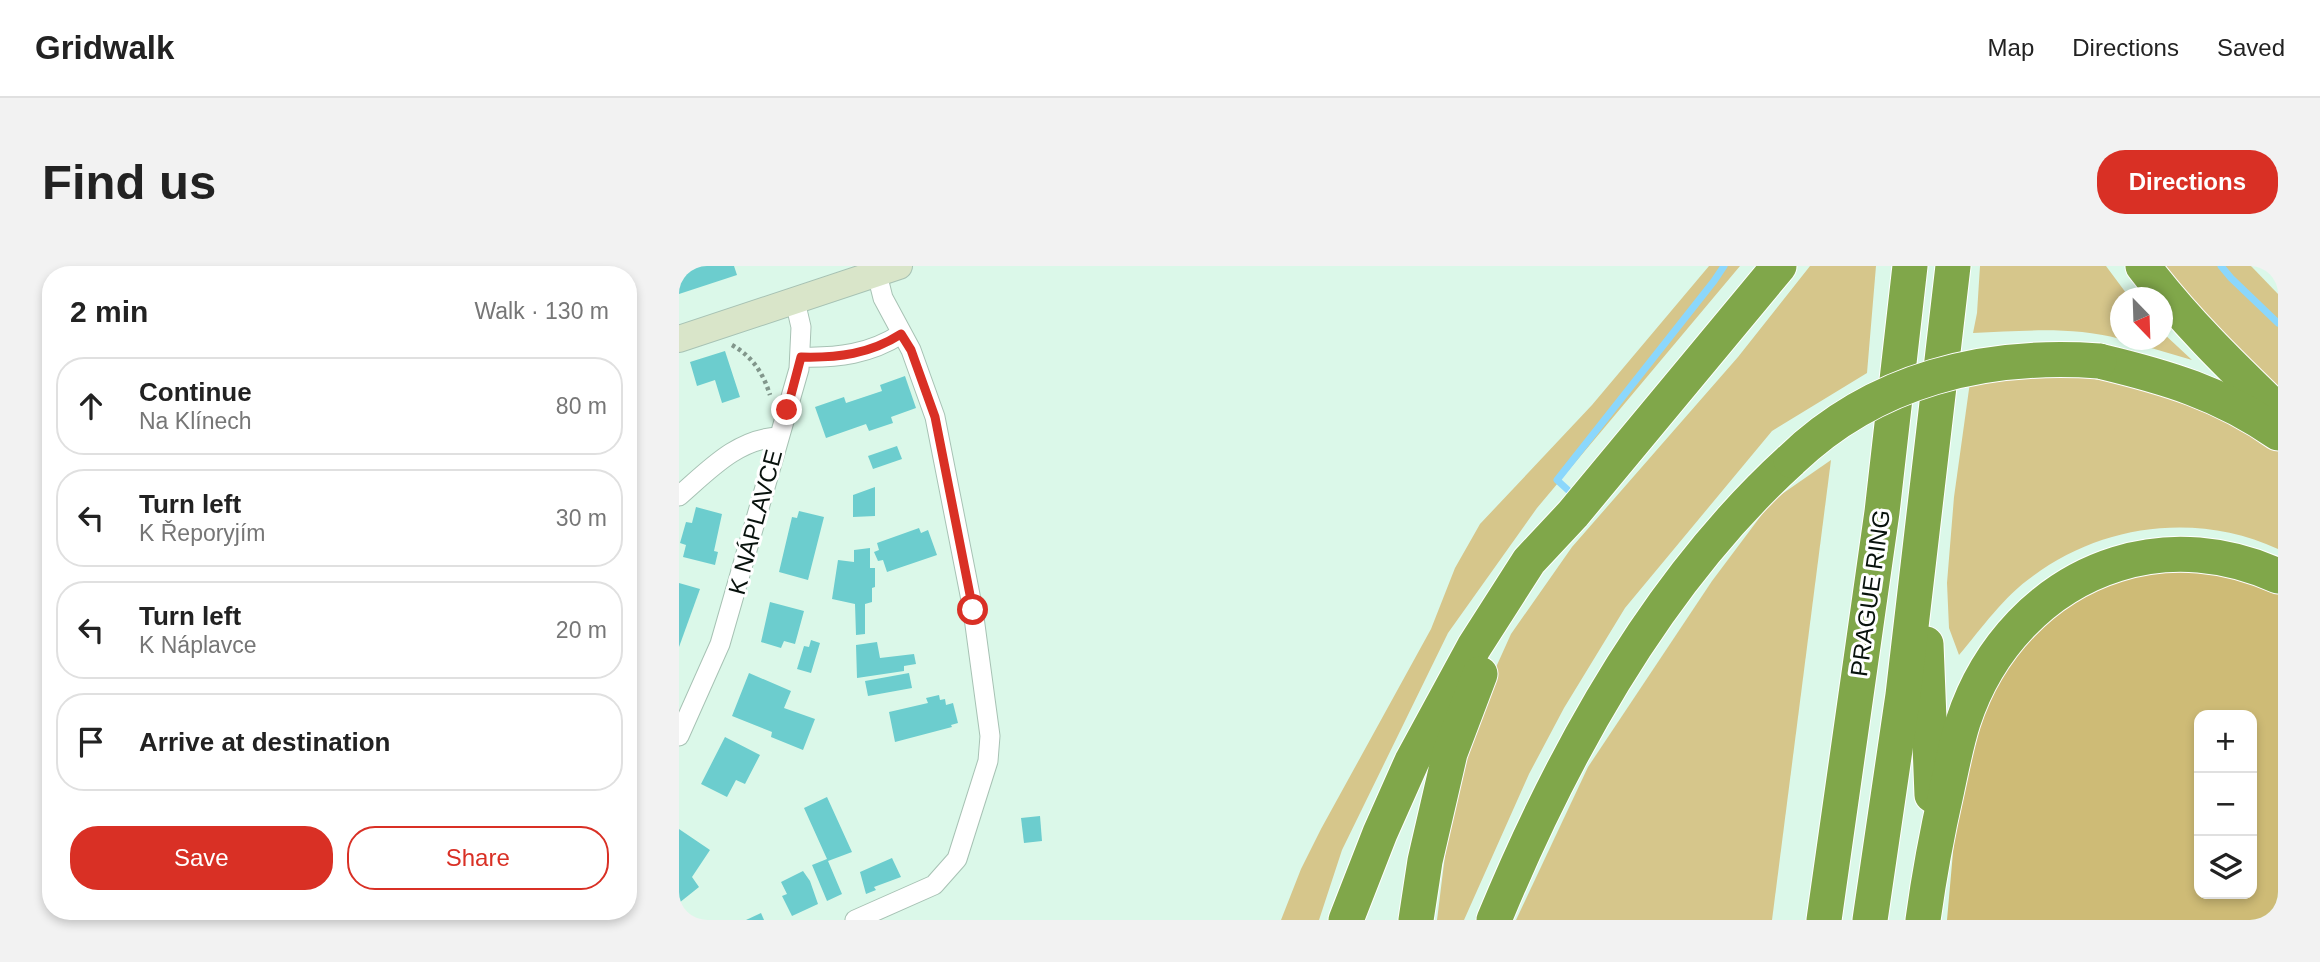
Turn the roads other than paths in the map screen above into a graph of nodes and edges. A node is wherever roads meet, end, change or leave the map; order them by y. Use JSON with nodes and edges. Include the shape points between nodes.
{"nodes":[{"id":1,"x":1779,"y":266,"type":"edge"},
{"id":2,"x":1910,"y":266,"type":"edge"},
{"id":3,"x":1953,"y":266,"type":"edge"},
{"id":4,"x":2143,"y":266,"type":"edge"},
{"id":5,"x":883,"y":269,"type":"edge"},
{"id":6,"x":795,"y":300,"type":"junction"},
{"id":7,"x":901,"y":334,"type":"junction"},
{"id":8,"x":679,"y":339,"type":"edge"},
{"id":9,"x":801,"y":357,"type":"junction"},
{"id":10,"x":2278,"y":411,"type":"edge"},
{"id":11,"x":2278,"y":433,"type":"edge"},
{"id":12,"x":778,"y":437,"type":"junction"},
{"id":13,"x":679,"y":496,"type":"edge"},
{"id":14,"x":1573,"y":514,"type":"junction"},
{"id":15,"x":1920,"y":550,"type":"junction"},
{"id":16,"x":2278,"y":576,"type":"edge"},
{"id":17,"x":679,"y":736,"type":"edge"},
{"id":18,"x":1933,"y":851,"type":"junction"},
{"id":19,"x":855,"y":920,"type":"edge"},
{"id":20,"x":1346,"y":920,"type":"edge"},
{"id":21,"x":1416,"y":920,"type":"edge"},
{"id":22,"x":1494,"y":920,"type":"edge"},
{"id":23,"x":1824,"y":920,"type":"edge"},
{"id":24,"x":1870,"y":920,"type":"edge"},
{"id":25,"x":1923,"y":920,"type":"edge"}],
"edges":[{"from":1,"to":14,"type":"highway"},
{"from":2,"to":23,"type":"highway","name":"PRAGUE RING","via":[[1882,512]]},
{"from":3,"to":15,"type":"highway","name":"PRAGUE RING"},
{"from":4,"to":10,"type":"highway","via":[[2211,345]]},
{"from":5,"to":6,"type":"street"},
{"from":5,"to":7,"type":"street","via":[[883,298]]},
{"from":6,"to":8,"type":"street"},
{"from":6,"to":9,"type":"street","name":"K NÁPLAVCE"},
{"from":7,"to":9,"type":"street","via":[[855,354]]},
{"from":7,"to":19,"type":"street","via":[[935,417],[973,610],[990,736],[988,761],[957,859],[948,872],[934,886]]},
{"from":9,"to":12,"type":"street","name":"K NÁPLAVCE"},
{"from":11,"to":22,"type":"highway","bridge":true,"via":[[2243,411],[2151,373],[2099,361],[2049,359],[1968,367],[1923,380],[1846,417],[1812,440],[1755,496],[1701,558],[1620,672],[1532,830]]},
{"from":12,"to":13,"type":"street","via":[[759,438],[734,450]]},
{"from":12,"to":17,"type":"street","name":"K NÁPLAVCE","via":[[720,644]]},
{"from":14,"to":20,"type":"highway","via":[[1529,561],[1474,647],[1412,761]]},
{"from":14,"to":21,"type":"highway","via":[[1499,634],[1464,713],[1441,785]]},
{"from":15,"to":18,"type":"highway"},
{"from":15,"to":24,"type":"highway","name":"PRAGUE RING"},
{"from":16,"to":18,"type":"highway","via":[[2211,556],[2150,556],[2096,572],[2039,606],[1996,654],[1969,705]]},
{"from":18,"to":25,"type":"highway"}]}
